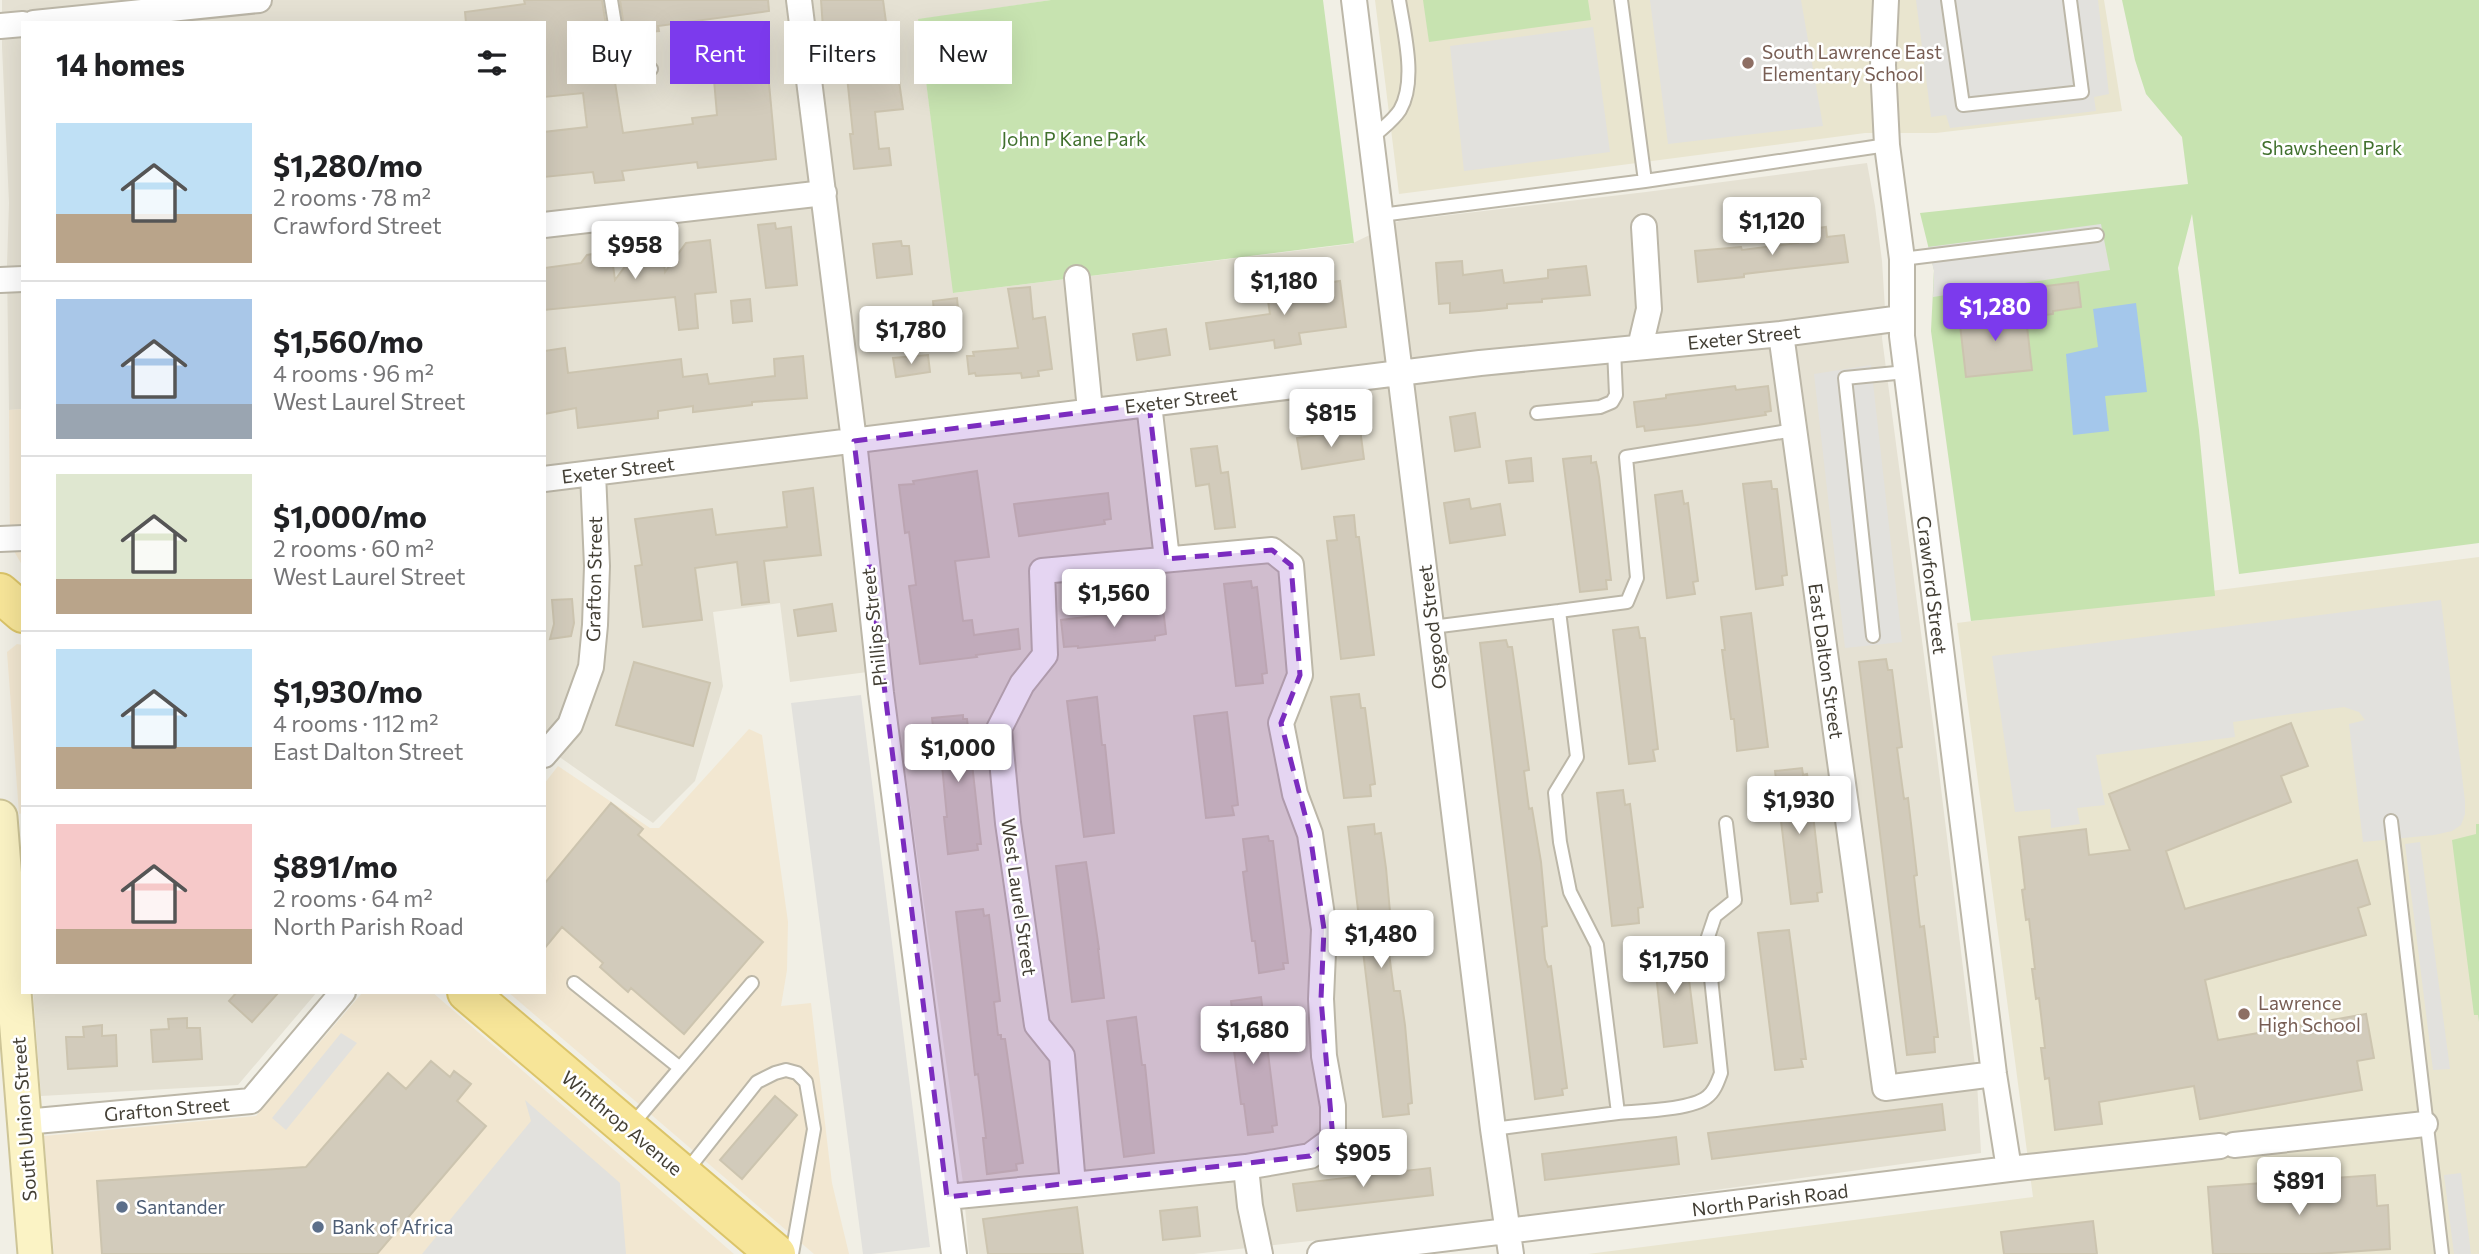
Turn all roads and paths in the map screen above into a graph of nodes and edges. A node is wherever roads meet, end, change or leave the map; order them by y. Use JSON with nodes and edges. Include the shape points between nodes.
{"nodes":[{"id":1,"x":259,"y":0,"type":"edge"},
{"id":2,"x":611,"y":0,"type":"edge"},
{"id":3,"x":799,"y":0,"type":"edge"},
{"id":4,"x":1354,"y":0,"type":"edge"},
{"id":5,"x":1399,"y":0,"type":"edge"},
{"id":6,"x":1621,"y":0,"type":"edge"},
{"id":7,"x":1886,"y":0,"type":"edge"},
{"id":8,"x":1948,"y":0,"type":"edge"},
{"id":9,"x":2070,"y":0,"type":"edge"},
{"id":10,"x":138,"y":18,"type":"edge"},
{"id":11,"x":76,"y":21,"type":"edge"},
{"id":12,"x":615,"y":21,"type":"edge"},
{"id":13,"x":21,"y":24,"type":"edge"},
{"id":14,"x":0,"y":26,"type":"edge"},
{"id":15,"x":1372,"y":138,"type":"junction"},
{"id":16,"x":1887,"y":145,"type":"junction"},
{"id":17,"x":1645,"y":181,"type":"junction"},
{"id":18,"x":824,"y":193,"type":"junction"},
{"id":19,"x":1381,"y":215,"type":"junction"},
{"id":20,"x":546,"y":225,"type":"edge"},
{"id":21,"x":1644,"y":227,"type":"dead end"},
{"id":22,"x":2097,"y":235,"type":"dead end"},
{"id":23,"x":1902,"y":259,"type":"junction"},
{"id":24,"x":1077,"y":278,"type":"dead end"},
{"id":25,"x":21,"y":279,"type":"edge"},
{"id":26,"x":0,"y":280,"type":"edge"},
{"id":27,"x":1902,"y":318,"type":"junction"},
{"id":28,"x":1781,"y":334,"type":"junction"},
{"id":29,"x":1640,"y":347,"type":"junction"},
{"id":30,"x":1614,"y":349,"type":"junction"},
{"id":31,"x":1401,"y":372,"type":"junction"},
{"id":32,"x":1906,"y":372,"type":"junction"},
{"id":33,"x":1149,"y":404,"type":"junction"},
{"id":34,"x":1090,"y":410,"type":"junction"},
{"id":35,"x":1537,"y":413,"type":"dead end"},
{"id":36,"x":1794,"y":430,"type":"junction"},
{"id":37,"x":854,"y":441,"type":"junction"},
{"id":38,"x":593,"y":473,"type":"junction"},
{"id":39,"x":546,"y":480,"type":"edge"},
{"id":40,"x":21,"y":538,"type":"edge"},
{"id":41,"x":0,"y":539,"type":"edge"},
{"id":42,"x":1167,"y":559,"type":"junction"},
{"id":43,"x":0,"y":593,"type":"edge"},
{"id":44,"x":21,"y":610,"type":"edge"},
{"id":45,"x":1559,"y":611,"type":"junction"},
{"id":46,"x":1432,"y":626,"type":"junction"},
{"id":47,"x":1874,"y":636,"type":"dead end"},
{"id":48,"x":546,"y":753,"type":"edge"},
{"id":49,"x":0,"y":817,"type":"edge"},
{"id":50,"x":2391,"y":821,"type":"dead end"},
{"id":51,"x":1726,"y":823,"type":"dead end"},
{"id":52,"x":3,"y":872,"type":"edge"},
{"id":53,"x":574,"y":983,"type":"dead end"},
{"id":54,"x":752,"y":983,"type":"dead end"},
{"id":55,"x":341,"y":994,"type":"edge"},
{"id":56,"x":469,"y":994,"type":"edge"},
{"id":57,"x":9,"y":1032,"type":"edge"},
{"id":58,"x":680,"y":1068,"type":"junction"},
{"id":59,"x":1994,"y":1074,"type":"junction"},
{"id":60,"x":1618,"y":1113,"type":"junction"},
{"id":61,"x":24,"y":1122,"type":"junction"},
{"id":62,"x":2425,"y":1124,"type":"junction"},
{"id":63,"x":629,"y":1129,"type":"junction"},
{"id":64,"x":1493,"y":1129,"type":"junction"},
{"id":65,"x":1247,"y":1167,"type":"junction"},
{"id":66,"x":2009,"y":1169,"type":"junction"},
{"id":67,"x":683,"y":1175,"type":"junction"},
{"id":68,"x":1073,"y":1185,"type":"junction"},
{"id":69,"x":947,"y":1197,"type":"junction"},
{"id":70,"x":1510,"y":1243,"type":"edge"},
{"id":71,"x":34,"y":1254,"type":"edge"},
{"id":72,"x":776,"y":1254,"type":"edge"},
{"id":73,"x":792,"y":1254,"type":"edge"},
{"id":74,"x":954,"y":1254,"type":"edge"},
{"id":75,"x":1260,"y":1254,"type":"edge"},
{"id":76,"x":1320,"y":1254,"type":"edge"},
{"id":77,"x":2442,"y":1254,"type":"edge"}],
"edges":[{"from":1,"to":10,"type":"street"},
{"from":2,"to":12,"type":"lane"},
{"from":3,"to":18,"type":"street","name":"Phillips Street"},
{"from":4,"to":15,"type":"street","name":"Osgood Street"},
{"from":5,"to":15,"type":"lane","via":[[1409,84],[1398,113]]},
{"from":6,"to":17,"type":"lane"},
{"from":7,"to":16,"type":"street","name":"Crawford Street"},
{"from":8,"to":9,"type":"lane","via":[[1963,105],[2082,92]]},
{"from":10,"to":11,"type":"street"},
{"from":13,"to":14,"type":"street"},
{"from":15,"to":19,"type":"street","name":"Osgood Street"},
{"from":16,"to":17,"type":"lane"},
{"from":16,"to":23,"type":"street","name":"Crawford Street"},
{"from":17,"to":19,"type":"lane"},
{"from":18,"to":20,"type":"street"},
{"from":18,"to":37,"type":"street","name":"Phillips Street"},
{"from":19,"to":31,"type":"street","name":"Osgood Street"},
{"from":21,"to":29,"type":"street","via":[[1649,309]]},
{"from":22,"to":23,"type":"lane"},
{"from":23,"to":27,"type":"street","name":"Crawford Street"},
{"from":24,"to":34,"type":"street"},
{"from":25,"to":26,"type":"street"},
{"from":27,"to":28,"type":"street","name":"Exeter Street"},
{"from":27,"to":32,"type":"street","name":"Crawford Street"},
{"from":28,"to":29,"type":"street","name":"Exeter Street"},
{"from":28,"to":36,"type":"street","name":"East Dalton Street"},
{"from":29,"to":30,"type":"street","name":"Exeter Street"},
{"from":30,"to":31,"type":"street","name":"Exeter Street"},
{"from":30,"to":35,"type":"lane","via":[[1616,395],[1612,402]]},
{"from":31,"to":33,"type":"street","name":"Exeter Street"},
{"from":31,"to":46,"type":"street","name":"Osgood Street"},
{"from":32,"to":47,"type":"lane","via":[[1845,378]]},
{"from":32,"to":59,"type":"street","name":"Crawford Street"},
{"from":33,"to":34,"type":"street","name":"Exeter Street"},
{"from":33,"to":42,"type":"street"},
{"from":34,"to":37,"type":"street","name":"Exeter Street"},
{"from":36,"to":45,"type":"lane","via":[[1626,457],[1637,578],[1627,602]]},
{"from":36,"to":59,"type":"street","name":"East Dalton Street","via":[[1885,1088]]},
{"from":37,"to":38,"type":"street","name":"Exeter Street"},
{"from":37,"to":69,"type":"street","name":"Phillips Street","via":[[881,693]]},
{"from":38,"to":39,"type":"street","name":"Exeter Street"},
{"from":38,"to":48,"type":"street","name":"Grafton Street","via":[[597,566],[591,667],[570,724]]},
{"from":40,"to":41,"type":"street"},
{"from":42,"to":65,"type":"street","via":[[1272,550],[1291,565],[1300,675],[1281,723],[1295,794],[1310,834],[1324,929],[1321,992],[1333,1139],[1310,1156]]},
{"from":42,"to":68,"type":"street","name":"West Laurel Street","via":[[1042,571],[1045,655],[1021,684],[999,729],[1037,1025],[1062,1056]]},
{"from":43,"to":44,"type":"main road"},
{"from":45,"to":46,"type":"lane"},
{"from":45,"to":60,"type":"lane","via":[[1577,757],[1555,793],[1560,842],[1570,892],[1597,945]]},
{"from":46,"to":64,"type":"street","name":"Osgood Street"},
{"from":49,"to":52,"type":"main road","name":"South Union Street"},
{"from":50,"to":62,"type":"lane"},
{"from":51,"to":60,"type":"lane","via":[[1735,900],[1715,916],[1707,940],[1721,1073],[1707,1098],[1675,1108]]},
{"from":52,"to":57,"type":"main road","name":"South Union Street"},
{"from":53,"to":58,"type":"lane"},
{"from":54,"to":58,"type":"lane"},
{"from":55,"to":61,"type":"street","name":"Grafton Street","via":[[251,1101]]},
{"from":56,"to":63,"type":"main road","name":"Winthrop Avenue"},
{"from":57,"to":61,"type":"main road","name":"South Union Street"},
{"from":58,"to":63,"type":"lane"},
{"from":59,"to":66,"type":"street","name":"Crawford Street"},
{"from":60,"to":64,"type":"lane"},
{"from":61,"to":71,"type":"main road","name":"South Union Street"},
{"from":62,"to":66,"type":"street","name":"North Parish Road"},
{"from":62,"to":77,"type":"lane"},
{"from":63,"to":67,"type":"main road","name":"Winthrop Avenue"},
{"from":64,"to":70,"type":"street","name":"Osgood Street"},
{"from":65,"to":68,"type":"street"},
{"from":65,"to":75,"type":"street"},
{"from":66,"to":70,"type":"street","name":"North Parish Road"},
{"from":67,"to":72,"type":"main road","name":"Winthrop Avenue"},
{"from":67,"to":73,"type":"lane","via":[[757,1082],[786,1070],[797,1073],[806,1082],[814,1129]]},
{"from":68,"to":69,"type":"street"},
{"from":69,"to":74,"type":"street","name":"Phillips Street"},
{"from":70,"to":76,"type":"street","name":"North Parish Road"}]}
